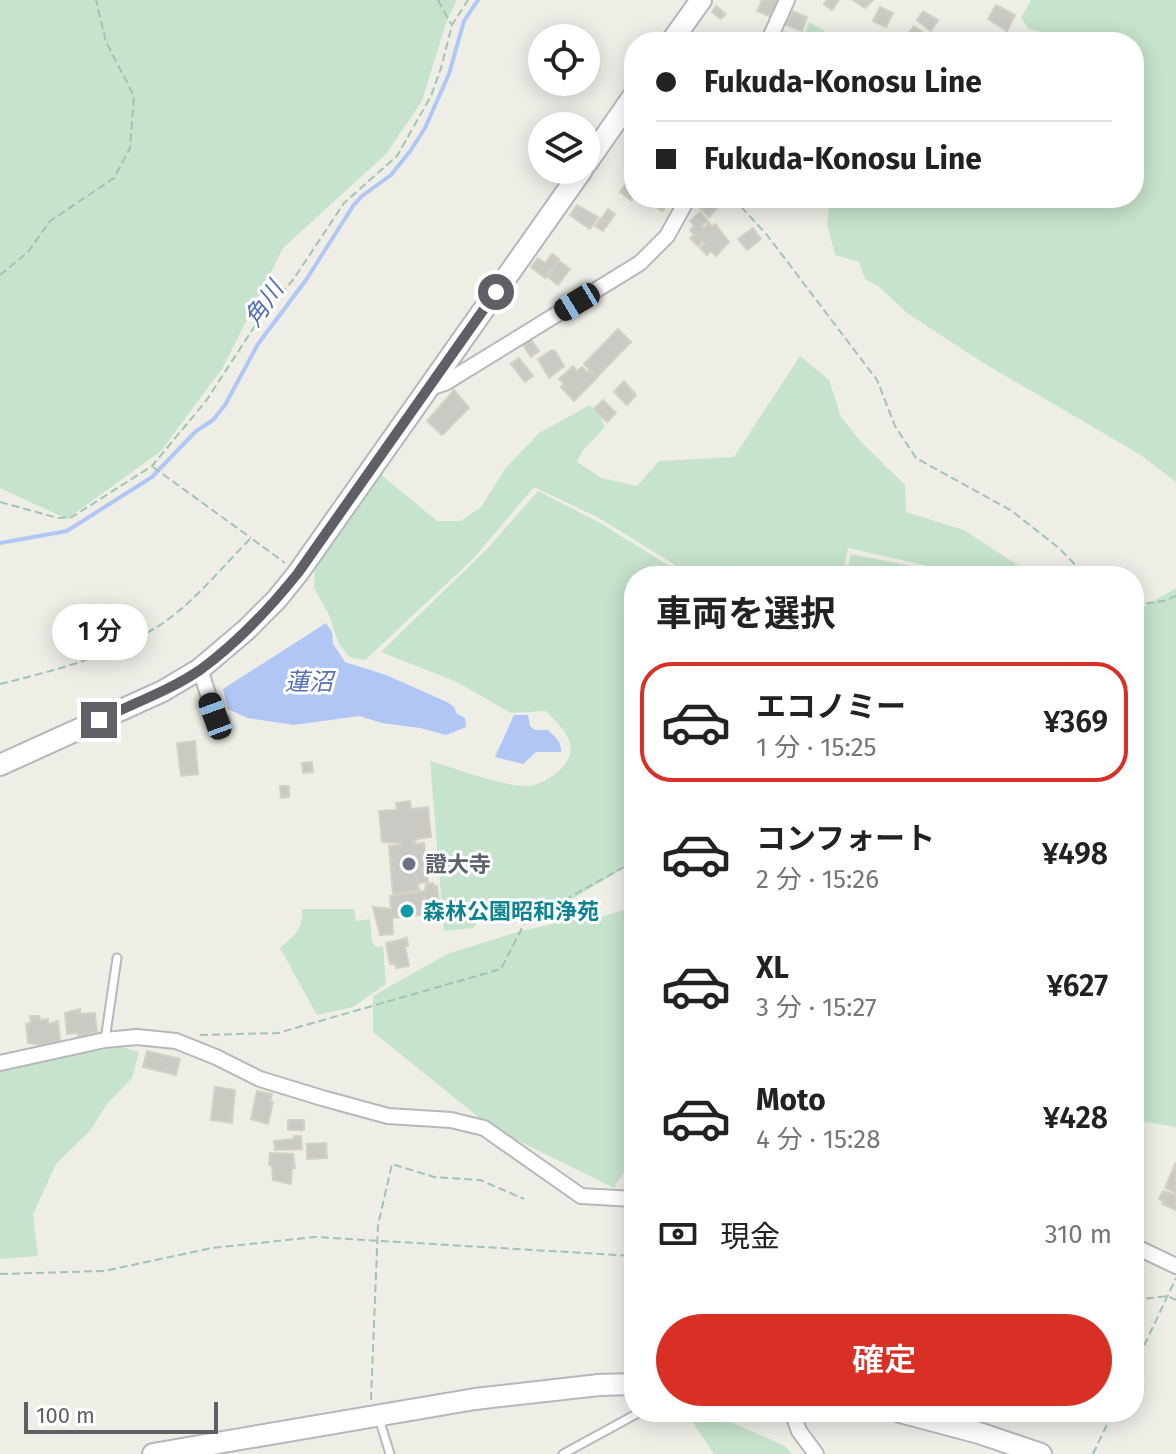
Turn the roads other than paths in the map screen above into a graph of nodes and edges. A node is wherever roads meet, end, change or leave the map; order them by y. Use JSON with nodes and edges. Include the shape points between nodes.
{"nodes":[{"id":1,"x":701,"y":0,"type":"edge"},
{"id":2,"x":787,"y":0,"type":"edge"},
{"id":3,"x":678,"y":32,"type":"edge"},
{"id":4,"x":773,"y":32,"type":"edge"},
{"id":5,"x":624,"y":109,"type":"edge"},
{"id":6,"x":600,"y":144,"type":"edge"},
{"id":7,"x":572,"y":184,"type":"edge"},
{"id":8,"x":682,"y":208,"type":"edge"},
{"id":9,"x":428,"y":389,"type":"junction"},
{"id":10,"x":200,"y":669,"type":"junction"},
{"id":11,"x":222,"y":721,"type":"dead end"},
{"id":12,"x":0,"y":765,"type":"edge"},
{"id":13,"x":117,"y":958,"type":"dead end"},
{"id":14,"x":105,"y":1040,"type":"junction"},
{"id":15,"x":0,"y":1063,"type":"edge"},
{"id":16,"x":624,"y":1198,"type":"edge"},
{"id":17,"x":1144,"y":1251,"type":"edge"},
{"id":18,"x":1176,"y":1266,"type":"edge"},
{"id":19,"x":624,"y":1384,"type":"edge"},
{"id":20,"x":374,"y":1417,"type":"junction"},
{"id":21,"x":624,"y":1421,"type":"edge"},
{"id":22,"x":796,"y":1422,"type":"edge"},
{"id":23,"x":938,"y":1422,"type":"edge"},
{"id":24,"x":153,"y":1454,"type":"edge"},
{"id":25,"x":390,"y":1454,"type":"edge"},
{"id":26,"x":563,"y":1454,"type":"edge"},
{"id":27,"x":816,"y":1454,"type":"edge"},
{"id":28,"x":1041,"y":1454,"type":"edge"}],
"edges":[{"from":1,"to":3,"type":"main road"},
{"from":2,"to":4,"type":"street"},
{"from":5,"to":6,"type":"main road"},
{"from":7,"to":9,"type":"main road"},
{"from":8,"to":9,"type":"street","via":[[667,236],[640,263]]},
{"from":9,"to":10,"type":"main road","via":[[298,573],[246,630]]},
{"from":10,"to":11,"type":"street","via":[[215,716]]},
{"from":10,"to":12,"type":"main road"},
{"from":13,"to":14,"type":"lane"},
{"from":14,"to":15,"type":"street"},
{"from":14,"to":16,"type":"street","via":[[176,1041],[260,1079],[322,1098],[388,1116],[484,1128],[581,1196]]},
{"from":17,"to":18,"type":"street"},
{"from":19,"to":20,"type":"main road","via":[[475,1399]]},
{"from":20,"to":24,"type":"main road"},
{"from":20,"to":25,"type":"lane"},
{"from":21,"to":26,"type":"lane"},
{"from":22,"to":27,"type":"street"},
{"from":23,"to":28,"type":"main road"}]}
